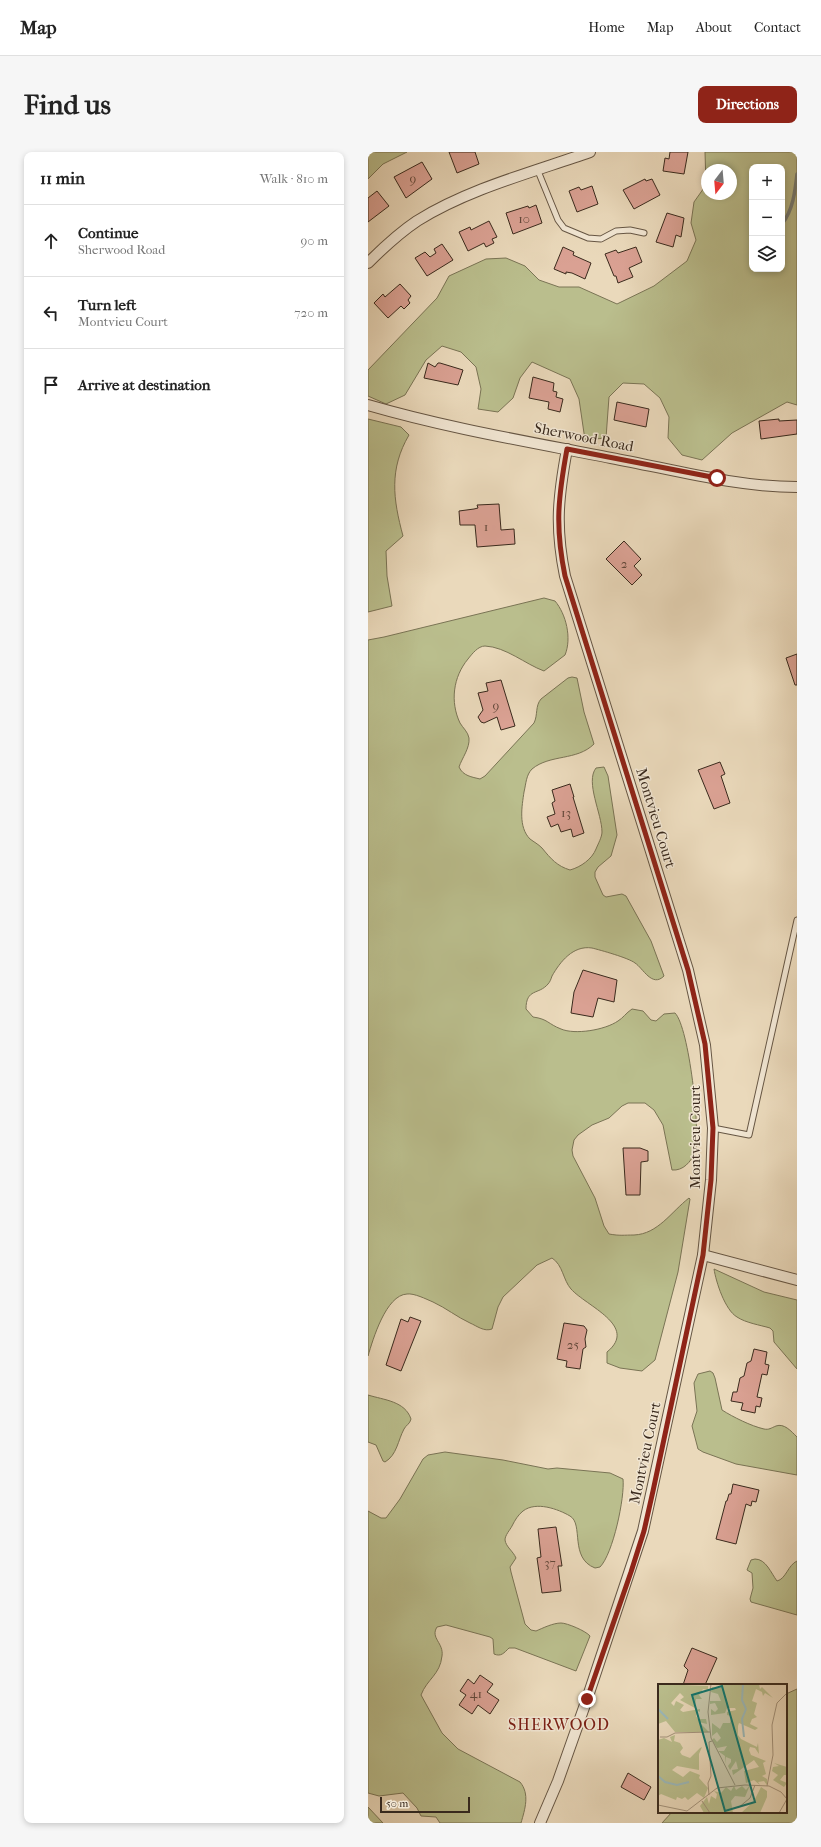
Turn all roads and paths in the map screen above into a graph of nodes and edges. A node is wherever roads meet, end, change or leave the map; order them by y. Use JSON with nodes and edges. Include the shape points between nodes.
{"nodes":[{"id":1,"x":590,"y":152,"type":"edge"},
{"id":2,"x":538,"y":170,"type":"junction"},
{"id":3,"x":644,"y":233,"type":"dead end"},
{"id":4,"x":368,"y":262,"type":"edge"},
{"id":5,"x":368,"y":405,"type":"edge"},
{"id":6,"x":567,"y":449,"type":"junction"},
{"id":7,"x":797,"y":487,"type":"edge"},
{"id":8,"x":797,"y":920,"type":"edge"},
{"id":9,"x":713,"y":1128,"type":"junction"},
{"id":10,"x":703,"y":1255,"type":"junction"},
{"id":11,"x":797,"y":1280,"type":"edge"},
{"id":12,"x":540,"y":1823,"type":"edge"}],
"edges":[{"from":1,"to":2,"type":"street"},
{"from":2,"to":3,"type":"lane","via":[[558,220],[564,228],[588,238],[600,239],[616,231]]},
{"from":2,"to":4,"type":"street","via":[[455,201],[417,222],[389,242]]},
{"from":5,"to":6,"type":"street","name":"Sherwood Road","via":[[441,424]]},
{"from":6,"to":7,"type":"street","name":"Sherwood Road","via":[[717,478]]},
{"from":6,"to":9,"type":"street","name":"Montvieu Court","via":[[559,490],[558,515],[559,544],[565,576],[688,970],[705,1044]]},
{"from":8,"to":9,"type":"lane","via":[[749,1135]]},
{"from":9,"to":10,"type":"street","name":"Montvieu Court","via":[[711,1180]]},
{"from":10,"to":11,"type":"street"},
{"from":10,"to":12,"type":"street","name":"Montvieu Court","via":[[644,1531],[558,1781]]}]}
